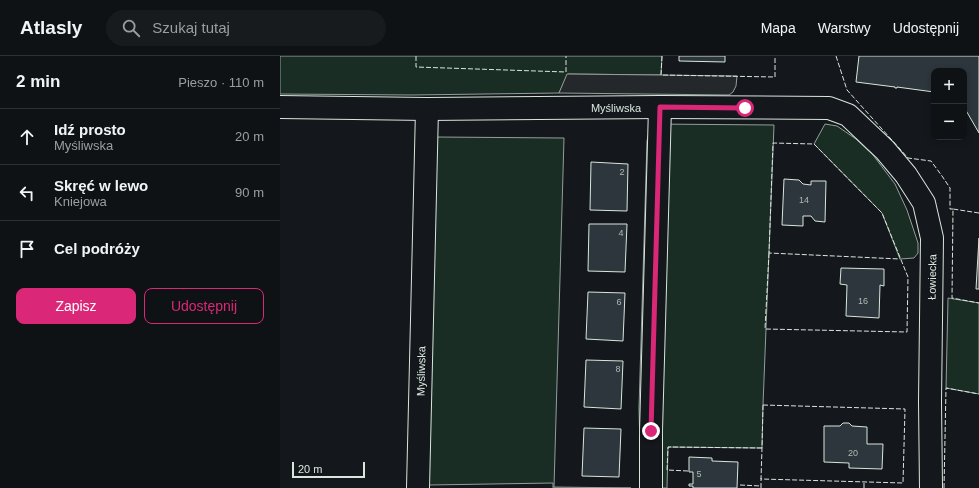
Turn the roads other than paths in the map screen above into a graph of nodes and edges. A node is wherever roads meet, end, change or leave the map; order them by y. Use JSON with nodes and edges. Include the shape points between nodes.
{"nodes":[{"id":1,"x":660,"y":107,"type":"junction"},
{"id":2,"x":280,"y":108,"type":"edge"},
{"id":3,"x":829,"y":108,"type":"joint"},
{"id":4,"x":427,"y":109,"type":"junction"},
{"id":5,"x":418,"y":488,"type":"edge"},
{"id":6,"x":651,"y":488,"type":"edge"},
{"id":7,"x":931,"y":488,"type":"edge"}],
"edges":[{"from":1,"to":3,"type":"street","name":"Myśliwska"},
{"from":1,"to":4,"type":"street","name":"Myśliwska"},
{"from":1,"to":6,"type":"street"},
{"from":2,"to":4,"type":"street","name":"Myśliwska"},
{"from":3,"to":7,"type":"street","name":"Łowiecka","via":[[848,115],[885,150],[906,175],[924,203],[932,238]]},
{"from":4,"to":5,"type":"street","name":"Myśliwska"}]}
